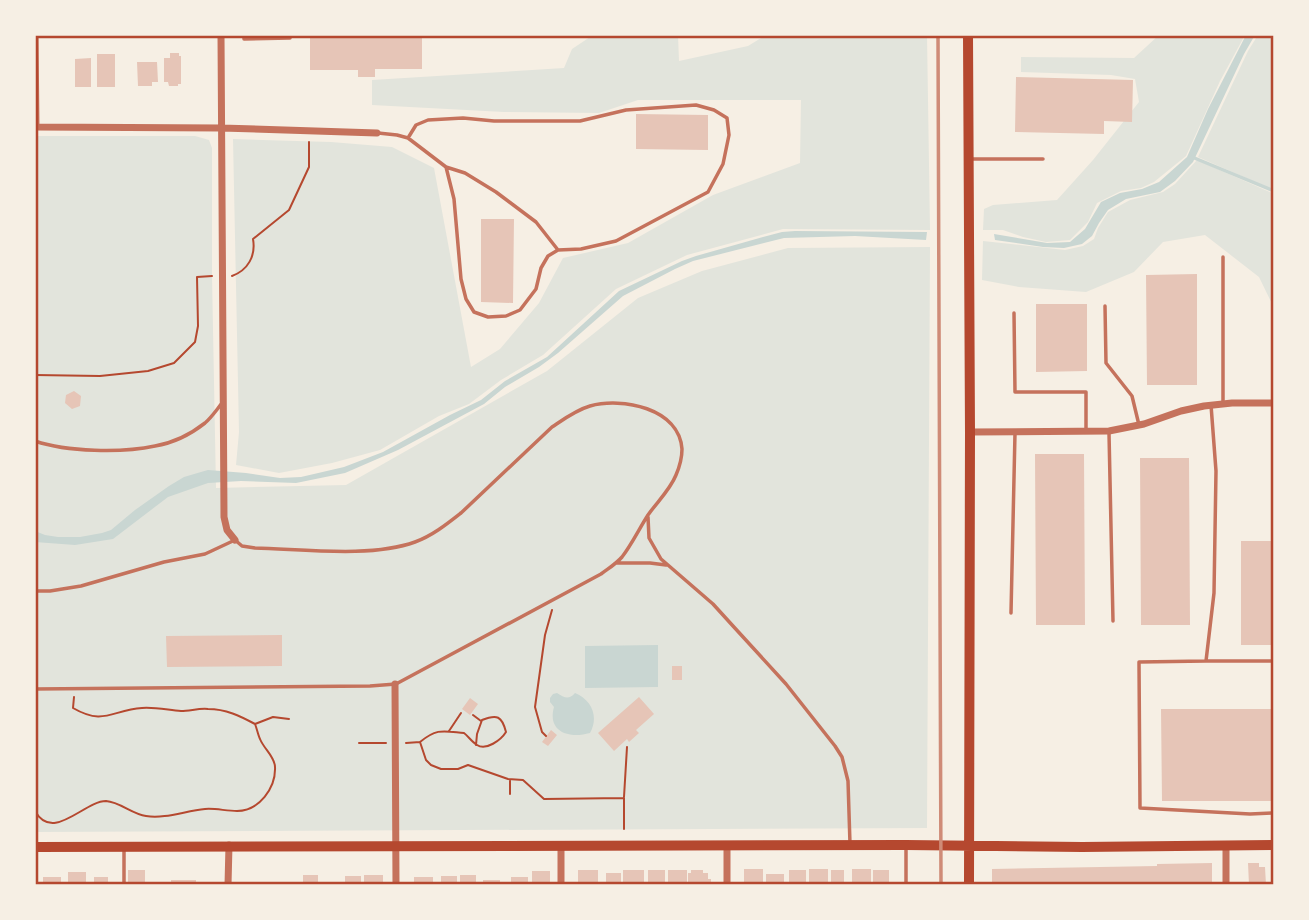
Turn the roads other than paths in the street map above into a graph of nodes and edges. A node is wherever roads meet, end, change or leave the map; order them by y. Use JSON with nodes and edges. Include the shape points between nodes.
{"nodes":[{"id":1,"x":35,"y":35,"type":"edge"},
{"id":2,"x":220,"y":35,"type":"edge"},
{"id":3,"x":244,"y":35,"type":"edge"},
{"id":4,"x":968,"y":35,"type":"edge"},
{"id":5,"x":290,"y":38,"type":"dead end"},
{"id":6,"x":35,"y":127,"type":"edge"},
{"id":7,"x":221,"y":128,"type":"junction"},
{"id":8,"x":377,"y":133,"type":"joint"},
{"id":9,"x":408,"y":138,"type":"junction"},
{"id":10,"x":969,"y":159,"type":"junction"},
{"id":11,"x":1043,"y":159,"type":"dead end"},
{"id":12,"x":446,"y":167,"type":"junction"},
{"id":13,"x":558,"y":250,"type":"junction"},
{"id":14,"x":1223,"y":257,"type":"dead end"},
{"id":15,"x":1105,"y":306,"type":"dead end"},
{"id":16,"x":1014,"y":313,"type":"dead end"},
{"id":17,"x":223,"y":400,"type":"junction"},
{"id":18,"x":1274,"y":402,"type":"edge"},
{"id":19,"x":1223,"y":404,"type":"junction"},
{"id":20,"x":1211,"y":405,"type":"junction"},
{"id":21,"x":1139,"y":425,"type":"junction"},
{"id":22,"x":1109,"y":430,"type":"junction"},
{"id":23,"x":1086,"y":431,"type":"junction"},
{"id":24,"x":970,"y":432,"type":"junction"},
{"id":25,"x":1015,"y":432,"type":"junction"},
{"id":26,"x":35,"y":441,"type":"edge"},
{"id":27,"x":648,"y":515,"type":"junction"},
{"id":28,"x":235,"y":540,"type":"junction"},
{"id":29,"x":616,"y":564,"type":"junction"},
{"id":30,"x":668,"y":566,"type":"junction"},
{"id":31,"x":35,"y":591,"type":"edge"},
{"id":32,"x":1011,"y":613,"type":"dead end"},
{"id":33,"x":1113,"y":621,"type":"dead end"},
{"id":34,"x":1206,"y":661,"type":"junction"},
{"id":35,"x":1274,"y":661,"type":"edge"},
{"id":36,"x":395,"y":684,"type":"junction"},
{"id":37,"x":35,"y":689,"type":"edge"},
{"id":38,"x":1274,"y":813,"type":"edge"},
{"id":39,"x":229,"y":845,"type":"junction"},
{"id":40,"x":396,"y":845,"type":"junction"},
{"id":41,"x":561,"y":845,"type":"junction"},
{"id":42,"x":727,"y":845,"type":"junction"},
{"id":43,"x":850,"y":845,"type":"junction"},
{"id":44,"x":906,"y":845,"type":"junction"},
{"id":45,"x":1226,"y":845,"type":"junction"},
{"id":46,"x":1274,"y":845,"type":"edge"},
{"id":47,"x":124,"y":846,"type":"junction"},
{"id":48,"x":969,"y":846,"type":"junction"},
{"id":49,"x":35,"y":847,"type":"edge"},
{"id":50,"x":124,"y":885,"type":"edge"},
{"id":51,"x":228,"y":885,"type":"edge"},
{"id":52,"x":396,"y":885,"type":"edge"},
{"id":53,"x":561,"y":885,"type":"edge"},
{"id":54,"x":727,"y":885,"type":"edge"},
{"id":55,"x":906,"y":885,"type":"edge"},
{"id":56,"x":969,"y":885,"type":"edge"},
{"id":57,"x":1226,"y":885,"type":"edge"}],
"edges":[{"from":1,"to":6,"type":"street"},
{"from":2,"to":7,"type":"street"},
{"from":3,"to":5,"type":"lane","via":[[244,39]]},
{"from":4,"to":10,"type":"main road"},
{"from":6,"to":7,"type":"street"},
{"from":7,"to":8,"type":"street"},
{"from":7,"to":17,"type":"street"},
{"from":8,"to":9,"type":"lane"},
{"from":9,"to":12,"type":"lane"},
{"from":9,"to":13,"type":"lane","via":[[416,125],[428,120],[580,121],[626,110],[696,105],[727,118],[723,164],[708,192],[616,241]]},
{"from":10,"to":11,"type":"lane"},
{"from":10,"to":24,"type":"main road"},
{"from":12,"to":13,"type":"lane","via":[[466,173],[496,192],[536,222]]},
{"from":12,"to":13,"type":"lane","via":[[454,199],[461,279],[474,312],[488,317],[520,310],[536,289],[541,268]]},
{"from":14,"to":19,"type":"lane"},
{"from":15,"to":21,"type":"lane","via":[[1106,363],[1132,396]]},
{"from":16,"to":23,"type":"lane","via":[[1015,392],[1086,392]]},
{"from":17,"to":26,"type":"lane","via":[[199,427],[156,446],[102,450]]},
{"from":17,"to":28,"type":"street","via":[[224,517]]},
{"from":18,"to":19,"type":"street"},
{"from":19,"to":20,"type":"street"},
{"from":20,"to":21,"type":"street"},
{"from":20,"to":34,"type":"lane","via":[[1216,471],[1214,593]]},
{"from":21,"to":22,"type":"street"},
{"from":22,"to":23,"type":"street"},
{"from":22,"to":33,"type":"lane"},
{"from":23,"to":25,"type":"street"},
{"from":24,"to":25,"type":"street"},
{"from":24,"to":48,"type":"main road"},
{"from":25,"to":32,"type":"lane"},
{"from":27,"to":28,"type":"lane","via":[[675,477],[682,450],[680,438],[673,426],[654,412],[610,403],[591,406],[552,427],[461,513],[417,541],[353,551],[255,548]]},
{"from":27,"to":29,"type":"lane"},
{"from":27,"to":30,"type":"lane","via":[[649,538]]},
{"from":28,"to":31,"type":"lane","via":[[205,554],[81,586]]},
{"from":29,"to":30,"type":"lane"},
{"from":29,"to":36,"type":"lane"},
{"from":30,"to":43,"type":"lane","via":[[713,604],[835,746],[848,781]]},
{"from":34,"to":35,"type":"lane"},
{"from":34,"to":38,"type":"lane","via":[[1139,662],[1140,807]]},
{"from":36,"to":37,"type":"lane"},
{"from":36,"to":40,"type":"street"},
{"from":39,"to":40,"type":"main road"},
{"from":39,"to":47,"type":"main road"},
{"from":39,"to":51,"type":"street"},
{"from":40,"to":41,"type":"main road"},
{"from":40,"to":52,"type":"street"},
{"from":41,"to":42,"type":"main road"},
{"from":41,"to":53,"type":"street"},
{"from":42,"to":43,"type":"main road"},
{"from":42,"to":54,"type":"street"},
{"from":43,"to":44,"type":"main road"},
{"from":44,"to":48,"type":"main road"},
{"from":44,"to":55,"type":"lane"},
{"from":45,"to":46,"type":"main road"},
{"from":45,"to":48,"type":"main road"},
{"from":45,"to":57,"type":"street"},
{"from":47,"to":49,"type":"main road"},
{"from":47,"to":50,"type":"lane"},
{"from":48,"to":56,"type":"main road"}]}
